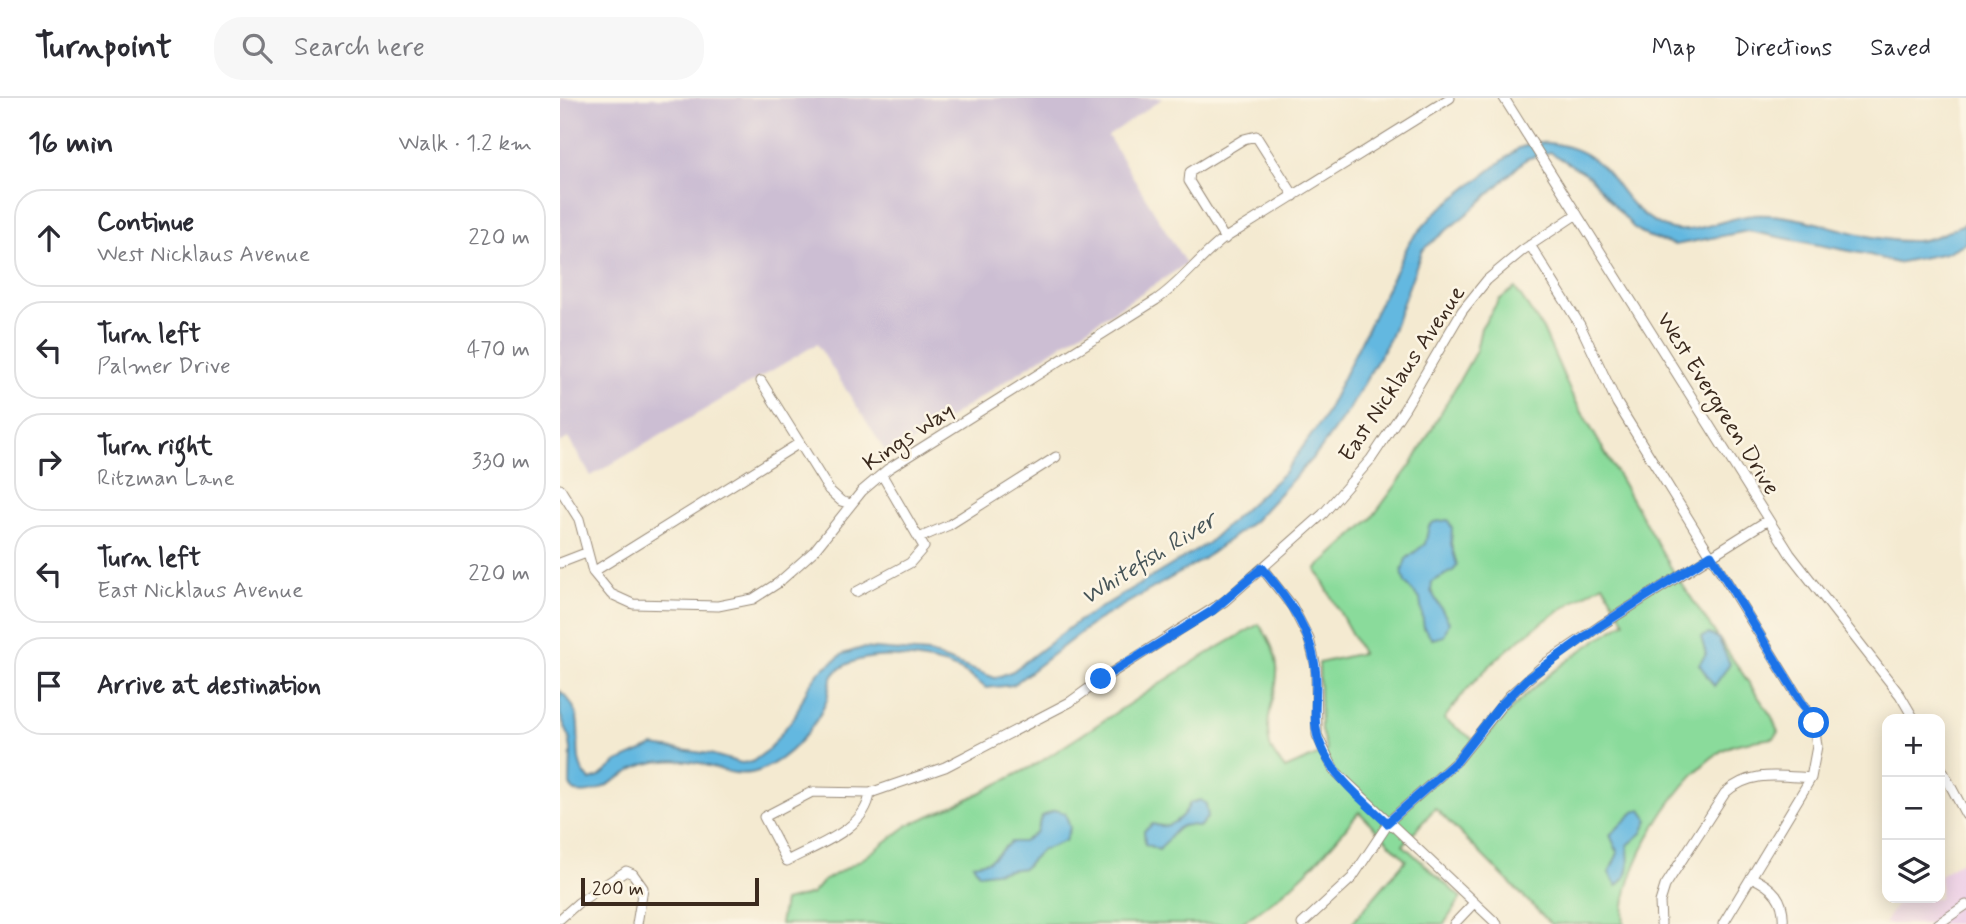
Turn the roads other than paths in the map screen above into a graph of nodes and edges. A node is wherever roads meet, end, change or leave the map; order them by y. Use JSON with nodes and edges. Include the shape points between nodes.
{"nodes":[{"id":1,"x":1450,"y":98,"type":"edge"},
{"id":2,"x":1504,"y":98,"type":"edge"},
{"id":3,"x":1294,"y":195,"type":"junction"},
{"id":4,"x":1577,"y":214,"type":"junction"},
{"id":5,"x":1225,"y":239,"type":"junction"},
{"id":6,"x":1530,"y":244,"type":"junction"},
{"id":7,"x":761,"y":381,"type":"dead end"},
{"id":8,"x":798,"y":444,"type":"junction"},
{"id":9,"x":1056,"y":457,"type":"dead end"},
{"id":10,"x":882,"y":475,"type":"junction"},
{"id":11,"x":560,"y":489,"type":"edge"},
{"id":12,"x":851,"y":504,"type":"junction"},
{"id":13,"x":1768,"y":520,"type":"junction"},
{"id":14,"x":919,"y":538,"type":"junction"},
{"id":15,"x":586,"y":553,"type":"junction"},
{"id":16,"x":1711,"y":555,"type":"junction"},
{"id":17,"x":560,"y":563,"type":"edge"},
{"id":18,"x":1262,"y":568,"type":"junction"},
{"id":19,"x":593,"y":572,"type":"junction"},
{"id":20,"x":856,"y":592,"type":"dead end"},
{"id":21,"x":1911,"y":714,"type":"edge"},
{"id":22,"x":1945,"y":775,"type":"edge"},
{"id":23,"x":1811,"y":778,"type":"junction"},
{"id":24,"x":870,"y":793,"type":"junction"},
{"id":25,"x":1966,"y":815,"type":"edge"},
{"id":26,"x":1388,"y":824,"type":"junction"},
{"id":27,"x":1751,"y":877,"type":"junction"},
{"id":28,"x":1474,"y":902,"type":"junction"},
{"id":29,"x":1966,"y":905,"type":"edge"},
{"id":30,"x":560,"y":919,"type":"edge"},
{"id":31,"x":637,"y":924,"type":"edge"},
{"id":32,"x":1302,"y":924,"type":"edge"},
{"id":33,"x":1454,"y":924,"type":"edge"},
{"id":34,"x":1497,"y":924,"type":"edge"},
{"id":35,"x":1661,"y":924,"type":"edge"},
{"id":36,"x":1723,"y":924,"type":"edge"},
{"id":37,"x":1783,"y":924,"type":"edge"},
{"id":38,"x":1938,"y":924,"type":"edge"}],
"edges":[{"from":1,"to":3,"type":"street","name":"Kings Way"},
{"from":2,"to":4,"type":"street","name":"West Evergreen Drive"},
{"from":3,"to":5,"type":"street","name":"Kings Way"},
{"from":3,"to":5,"type":"street","via":[[1256,136],[1211,159],[1188,176]]},
{"from":4,"to":6,"type":"street","name":"East Nicklaus Avenue"},
{"from":4,"to":13,"type":"street","name":"West Evergreen Drive"},
{"from":5,"to":10,"type":"street","name":"Kings Way","via":[[1156,300]]},
{"from":6,"to":16,"type":"street","via":[[1580,325],[1617,403]]},
{"from":6,"to":18,"type":"street","name":"East Nicklaus Avenue","via":[[1502,265],[1462,311],[1389,434],[1357,476]]},
{"from":7,"to":8,"type":"street"},
{"from":8,"to":12,"type":"street","via":[[832,495]]},
{"from":8,"to":19,"type":"street"},
{"from":9,"to":14,"type":"street","via":[[949,525]]},
{"from":10,"to":12,"type":"street","name":"Kings Way"},
{"from":10,"to":14,"type":"street"},
{"from":11,"to":15,"type":"street","via":[[579,519]]},
{"from":12,"to":19,"type":"street","name":"Kings Way","via":[[796,568],[746,602],[718,606],[633,604],[611,594]]},
{"from":13,"to":16,"type":"street"},
{"from":13,"to":21,"type":"street","name":"West Evergreen Drive"},
{"from":14,"to":20,"type":"street","via":[[924,547],[916,558]]},
{"from":15,"to":17,"type":"street"},
{"from":15,"to":19,"type":"street"},
{"from":16,"to":23,"type":"street","via":[[1809,712],[1817,746]]},
{"from":16,"to":26,"type":"street","via":[[1589,632],[1527,679],[1457,761]]},
{"from":18,"to":24,"type":"street","name":"East Nicklaus Avenue","via":[[1212,611],[1070,702],[945,767]]},
{"from":18,"to":26,"type":"street","via":[[1292,606],[1309,639],[1315,667],[1316,729],[1326,759]]},
{"from":22,"to":25,"type":"street"},
{"from":23,"to":27,"type":"street"},
{"from":23,"to":35,"type":"street","via":[[1755,776],[1725,793],[1665,886],[1659,907]]},
{"from":24,"to":24,"type":"street","name":"East Nicklaus Avenue","via":[[813,792],[764,817],[787,861],[858,820],[869,806]]},
{"from":26,"to":28,"type":"street"},
{"from":26,"to":32,"type":"street","via":[[1346,885]]},
{"from":27,"to":36,"type":"street"},
{"from":27,"to":37,"type":"street","via":[[1781,900]]},
{"from":28,"to":33,"type":"street"},
{"from":28,"to":34,"type":"street"},
{"from":29,"to":38,"type":"street"},
{"from":30,"to":31,"type":"street","via":[[626,871],[643,888]]}]}
